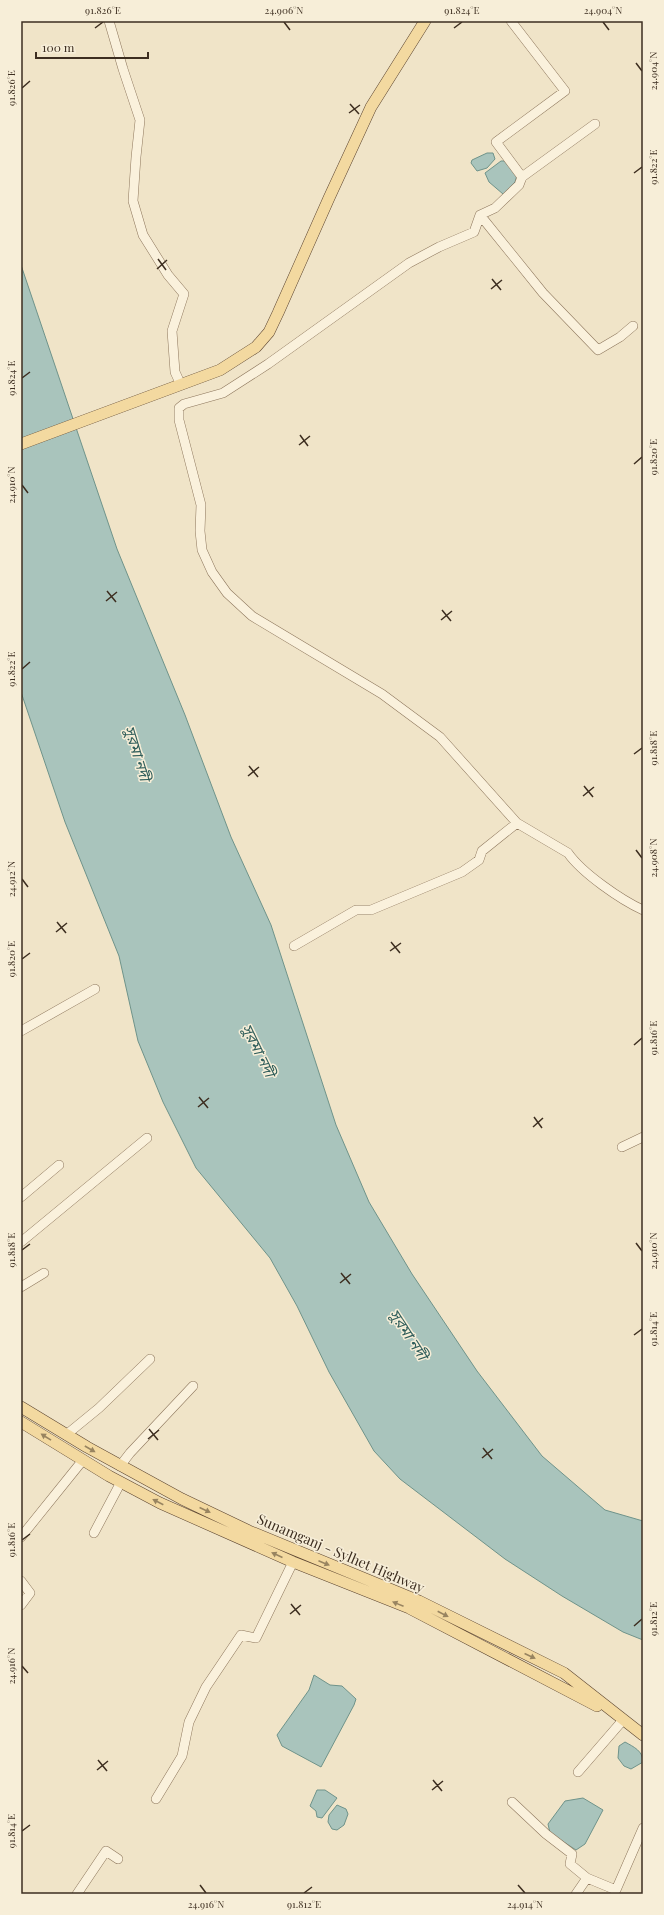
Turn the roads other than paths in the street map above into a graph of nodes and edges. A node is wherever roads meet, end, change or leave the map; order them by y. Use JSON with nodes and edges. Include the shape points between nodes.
{"nodes":[{"id":1,"x":109,"y":21,"type":"edge"},
{"id":2,"x":425,"y":21,"type":"edge"},
{"id":3,"x":511,"y":21,"type":"edge"},
{"id":4,"x":595,"y":124,"type":"dead end"},
{"id":5,"x":522,"y":177,"type":"junction"},
{"id":6,"x":480,"y":216,"type":"junction"},
{"id":7,"x":633,"y":326,"type":"dead end"},
{"id":8,"x":181,"y":385,"type":"junction"},
{"id":9,"x":21,"y":444,"type":"edge"},
{"id":10,"x":517,"y":823,"type":"junction"},
{"id":11,"x":643,"y":910,"type":"edge"},
{"id":12,"x":294,"y":946,"type":"dead end"},
{"id":13,"x":95,"y":989,"type":"dead end"},
{"id":14,"x":21,"y":1030,"type":"edge"},
{"id":15,"x":643,"y":1137,"type":"edge"},
{"id":16,"x":147,"y":1138,"type":"dead end"},
{"id":17,"x":622,"y":1147,"type":"dead end"},
{"id":18,"x":59,"y":1165,"type":"dead end"},
{"id":19,"x":21,"y":1196,"type":"edge"},
{"id":20,"x":21,"y":1242,"type":"edge"},
{"id":21,"x":44,"y":1273,"type":"dead end"},
{"id":22,"x":21,"y":1287,"type":"edge"},
{"id":23,"x":150,"y":1359,"type":"dead end"},
{"id":24,"x":193,"y":1386,"type":"dead end"},
{"id":25,"x":21,"y":1407,"type":"edge"},
{"id":26,"x":21,"y":1422,"type":"edge"},
{"id":27,"x":66,"y":1435,"type":"junction"},
{"id":28,"x":83,"y":1460,"type":"junction"},
{"id":29,"x":120,"y":1466,"type":"junction"},
{"id":30,"x":120,"y":1482,"type":"junction"},
{"id":31,"x":94,"y":1533,"type":"dead end"},
{"id":32,"x":21,"y":1537,"type":"edge"},
{"id":33,"x":294,"y":1562,"type":"junction"},
{"id":34,"x":21,"y":1582,"type":"edge"},
{"id":35,"x":21,"y":1605,"type":"edge"},
{"id":36,"x":623,"y":1720,"type":"junction"},
{"id":37,"x":643,"y":1735,"type":"edge"},
{"id":38,"x":578,"y":1772,"type":"dead end"},
{"id":39,"x":156,"y":1799,"type":"dead end"},
{"id":40,"x":512,"y":1802,"type":"dead end"},
{"id":41,"x":643,"y":1828,"type":"edge"},
{"id":42,"x":118,"y":1859,"type":"dead end"},
{"id":43,"x":586,"y":1878,"type":"junction"},
{"id":44,"x":77,"y":1894,"type":"edge"},
{"id":45,"x":576,"y":1894,"type":"edge"}],
"edges":[{"from":1,"to":8,"type":"street","via":[[140,120],[133,201],[143,235],[168,275],[184,294],[172,331],[175,372]]},
{"from":2,"to":8,"type":"main road","via":[[372,107],[269,332],[256,347],[239,359],[220,370]]},
{"from":3,"to":5,"type":"street","via":[[565,90],[496,142]]},
{"from":4,"to":5,"type":"street"},
{"from":5,"to":6,"type":"street","via":[[519,185],[495,208]]},
{"from":6,"to":7,"type":"street","via":[[543,293],[598,350]]},
{"from":6,"to":10,"type":"street","via":[[474,232],[409,263],[268,364],[222,393],[184,404],[179,408],[179,420],[200,505],[202,550],[212,572],[227,593],[252,616],[382,694],[440,737]]},
{"from":8,"to":9,"type":"main road"},
{"from":10,"to":11,"type":"street","via":[[568,853],[604,885]]},
{"from":10,"to":12,"type":"street","via":[[482,851],[479,860],[462,872],[371,910],[356,910]]},
{"from":13,"to":14,"type":"street"},
{"from":15,"to":17,"type":"street"},
{"from":16,"to":20,"type":"street"},
{"from":18,"to":19,"type":"street"},
{"from":21,"to":22,"type":"street"},
{"from":23,"to":27,"type":"street","via":[[99,1408]]},
{"from":24,"to":29,"type":"street"},
{"from":25,"to":27,"type":"main road","name":"Sunamganj - Sylhet Highway"},
{"from":28,"to":26,"type":"main road","name":"Sunamganj - Sylhet Highway","one_way":true},
{"from":27,"to":29,"type":"main road","name":"Sunamganj - Sylhet Highway","one_way":true},
{"from":28,"to":30,"type":"main road","name":"Sunamganj - Sylhet Highway"},
{"from":28,"to":32,"type":"street"},
{"from":29,"to":36,"type":"main road","name":"Sunamganj - Sylhet Highway","one_way":true,"via":[[242,1528],[419,1601],[564,1673]]},
{"from":30,"to":31,"type":"street"},
{"from":33,"to":30,"type":"main road","name":"Sunamganj - Sylhet Highway","one_way":true,"via":[[160,1503]]},
{"from":36,"to":33,"type":"main road","name":"Sunamganj - Sylhet Highway","one_way":true,"via":[[555,1682],[408,1608]]},
{"from":33,"to":39,"type":"street","via":[[256,1638],[241,1635],[206,1687],[189,1722],[182,1756]]},
{"from":34,"to":35,"type":"street","via":[[30,1593]]},
{"from":36,"to":37,"type":"main road","name":"Sunamganj - Sylhet Highway"},
{"from":36,"to":38,"type":"street"},
{"from":40,"to":43,"type":"street","via":[[572,1854],[570,1864]]},
{"from":41,"to":43,"type":"street","via":[[616,1890]]},
{"from":42,"to":44,"type":"street","via":[[106,1851]]},
{"from":43,"to":45,"type":"street"}]}
